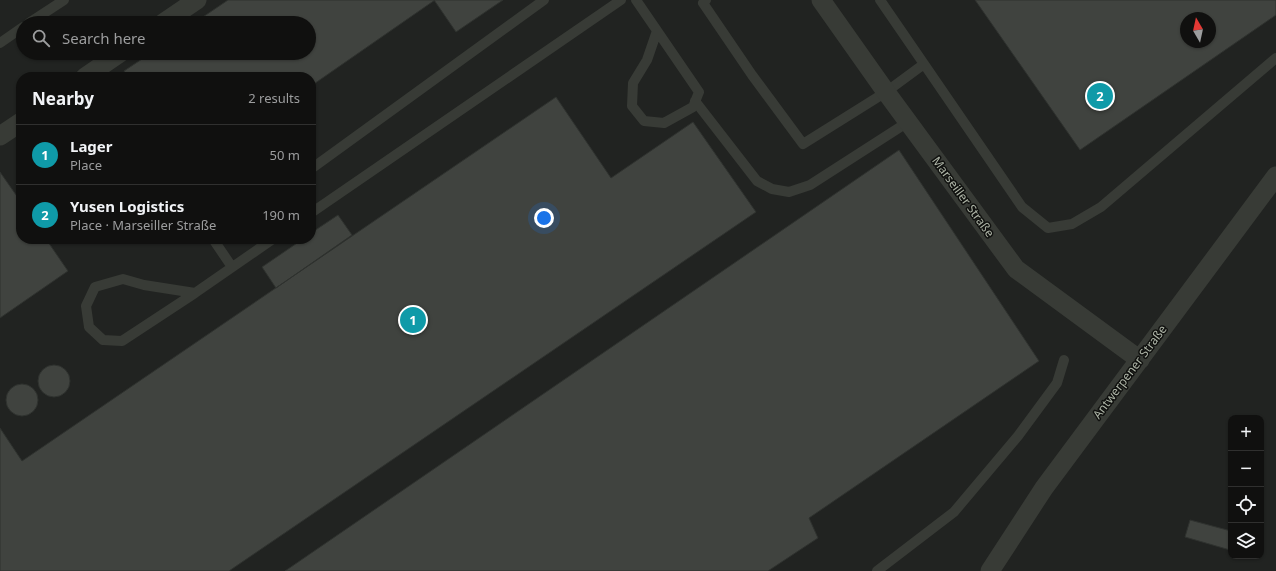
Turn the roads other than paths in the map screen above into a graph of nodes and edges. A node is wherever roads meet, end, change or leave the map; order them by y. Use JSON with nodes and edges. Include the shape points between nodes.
{"nodes":[{"id":1,"x":64,"y":0,"type":"edge"},
{"id":2,"x":197,"y":0,"type":"edge"},
{"id":3,"x":544,"y":0,"type":"edge"},
{"id":4,"x":621,"y":0,"type":"edge"},
{"id":5,"x":636,"y":0,"type":"edge"},
{"id":6,"x":706,"y":0,"type":"edge"},
{"id":7,"x":822,"y":0,"type":"edge"},
{"id":8,"x":880,"y":0,"type":"edge"},
{"id":9,"x":40,"y":16,"type":"edge"},
{"id":10,"x":173,"y":16,"type":"edge"},
{"id":11,"x":657,"y":31,"type":"junction"},
{"id":12,"x":16,"y":32,"type":"edge"},
{"id":13,"x":0,"y":43,"type":"edge"},
{"id":14,"x":1276,"y":58,"type":"edge"},
{"id":15,"x":112,"y":60,"type":"edge"},
{"id":16,"x":924,"y":64,"type":"junction"},
{"id":17,"x":99,"y":72,"type":"edge"},
{"id":18,"x":886,"y":92,"type":"junction"},
{"id":19,"x":695,"y":101,"type":"junction"},
{"id":20,"x":908,"y":122,"type":"junction"},
{"id":21,"x":16,"y":125,"type":"edge"},
{"id":22,"x":0,"y":136,"type":"edge"},
{"id":23,"x":316,"y":165,"type":"edge"},
{"id":24,"x":1276,"y":176,"type":"edge"},
{"id":25,"x":316,"y":210,"type":"edge"},
{"id":26,"x":216,"y":244,"type":"edge"},
{"id":27,"x":266,"y":244,"type":"edge"},
{"id":28,"x":232,"y":267,"type":"junction"},
{"id":29,"x":195,"y":293,"type":"junction"},
{"id":30,"x":1064,"y":360,"type":"dead end"},
{"id":31,"x":1140,"y":360,"type":"junction"},
{"id":32,"x":877,"y":571,"type":"edge"},
{"id":33,"x":990,"y":571,"type":"edge"}],
"edges":[{"from":1,"to":9,"type":"lane"},
{"from":2,"to":10,"type":"street"},
{"from":3,"to":23,"type":"lane"},
{"from":4,"to":25,"type":"lane"},
{"from":5,"to":11,"type":"lane"},
{"from":6,"to":18,"type":"lane","via":[[702,3],[802,144]]},
{"from":7,"to":18,"type":"street","name":"Marseiller Straße"},
{"from":8,"to":16,"type":"lane"},
{"from":11,"to":19,"type":"lane","via":[[699,92]]},
{"from":11,"to":19,"type":"lane","via":[[647,60],[633,84],[632,106],[644,121],[664,123],[692,107]]},
{"from":12,"to":13,"type":"lane"},
{"from":14,"to":16,"type":"lane","via":[[1101,207],[1072,224],[1048,228],[1022,207]]},
{"from":15,"to":17,"type":"street"},
{"from":16,"to":18,"type":"lane"},
{"from":18,"to":20,"type":"street","name":"Marseiller Straße"},
{"from":19,"to":20,"type":"lane","via":[[757,181],[772,189],[789,192],[810,185]]},
{"from":20,"to":31,"type":"street","name":"Marseiller Straße","via":[[1016,269]]},
{"from":21,"to":22,"type":"street"},
{"from":24,"to":31,"type":"street","name":"Antwerpener Straße"},
{"from":26,"to":28,"type":"lane"},
{"from":27,"to":28,"type":"lane"},
{"from":28,"to":29,"type":"lane"},
{"from":29,"to":29,"type":"lane","via":[[122,340],[103,340],[89,328],[86,306],[96,287],[123,279]]},
{"from":30,"to":32,"type":"lane","via":[[1057,383],[1018,436],[954,512]]},
{"from":31,"to":33,"type":"street","name":"Antwerpener Straße","via":[[1044,488]]}]}
